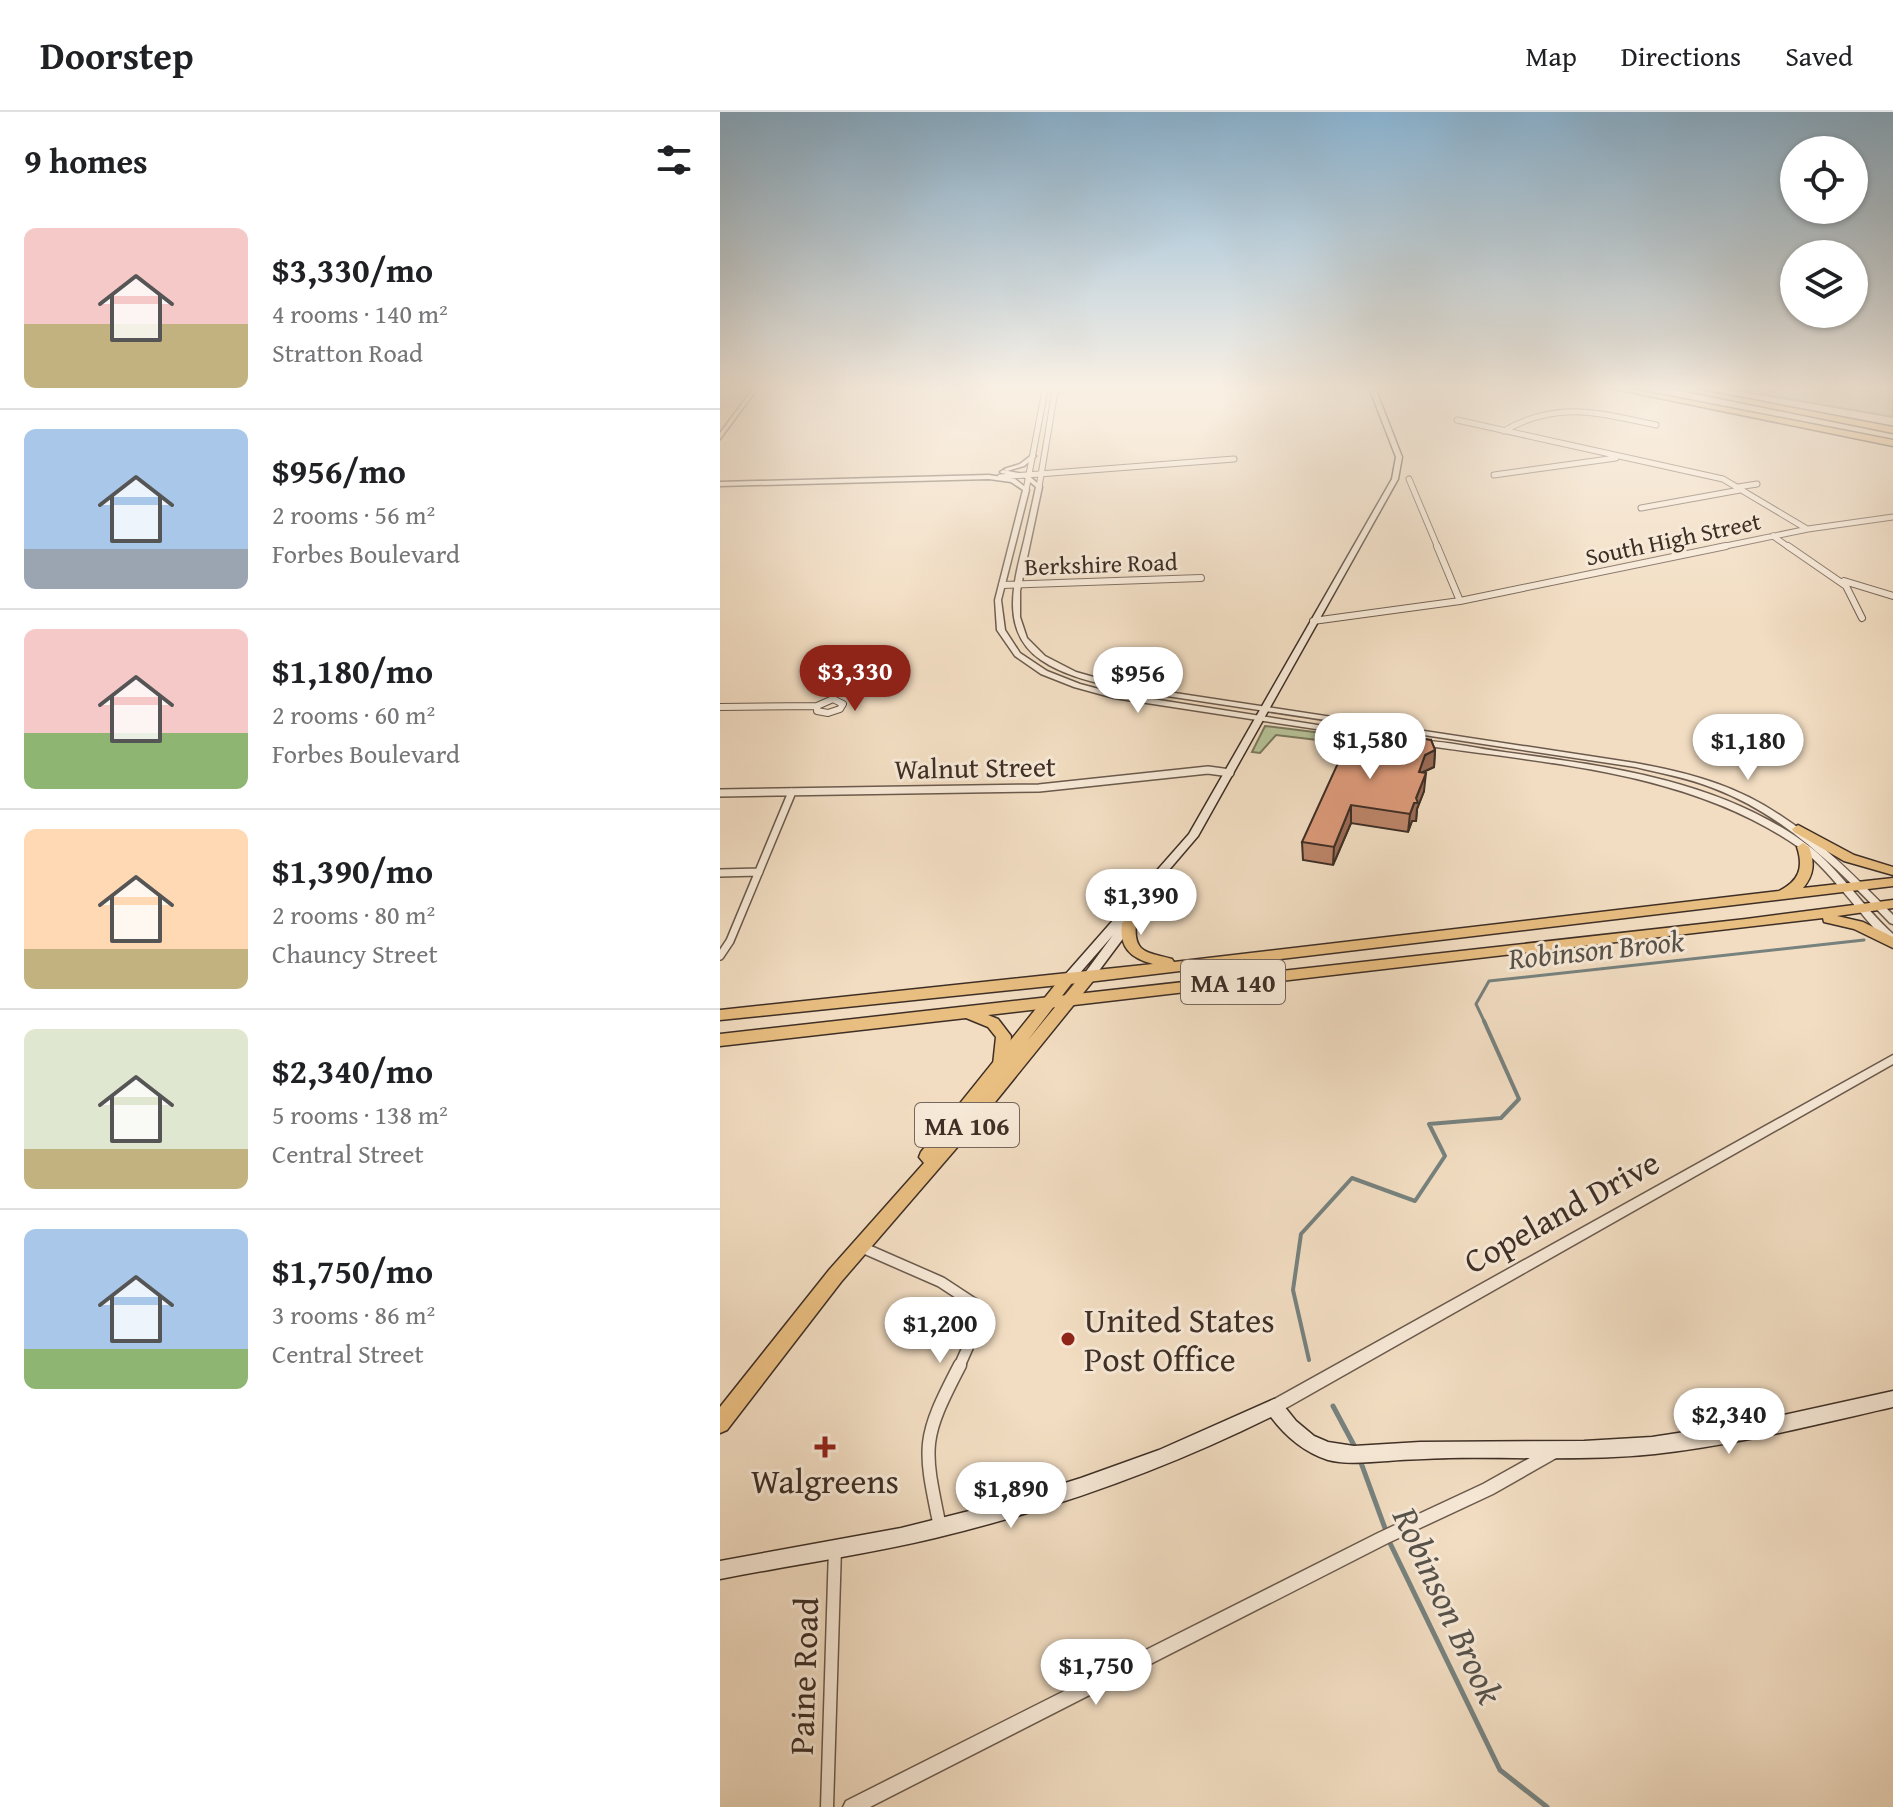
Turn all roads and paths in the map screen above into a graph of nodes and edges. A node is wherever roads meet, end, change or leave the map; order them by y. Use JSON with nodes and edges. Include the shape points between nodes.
{"nodes":[{"id":1,"x":1021,"y":464,"type":"edge"},
{"id":2,"x":1032,"y":464,"type":"edge"},
{"id":3,"x":1043,"y":464,"type":"edge"},
{"id":4,"x":1195,"y":464,"type":"edge"},
{"id":5,"x":1400,"y":464,"type":"edge"},
{"id":6,"x":1571,"y":464,"type":"edge"},
{"id":7,"x":1654,"y":464,"type":"edge"},
{"id":8,"x":986,"y":472,"type":"junction"},
{"id":9,"x":1042,"y":472,"type":"junction"},
{"id":10,"x":1020,"y":474,"type":"junction"},
{"id":11,"x":1494,"y":475,"type":"dead end"},
{"id":12,"x":1030,"y":476,"type":"junction"},
{"id":13,"x":1000,"y":477,"type":"junction"},
{"id":14,"x":1409,"y":479,"type":"dead end"},
{"id":15,"x":720,"y":482,"type":"edge"},
{"id":16,"x":1757,"y":484,"type":"dead end"},
{"id":17,"x":1039,"y":487,"type":"junction"},
{"id":18,"x":1739,"y":488,"type":"junction"},
{"id":19,"x":1026,"y":490,"type":"junction"},
{"id":20,"x":1641,"y":508,"type":"dead end"},
{"id":21,"x":1893,"y":517,"type":"edge"},
{"id":22,"x":1808,"y":529,"type":"junction"},
{"id":23,"x":1773,"y":536,"type":"junction"},
{"id":24,"x":1201,"y":578,"type":"dead end"},
{"id":25,"x":1839,"y":579,"type":"junction"},
{"id":26,"x":1002,"y":585,"type":"junction"},
{"id":27,"x":1018,"y":585,"type":"junction"},
{"id":28,"x":1893,"y":596,"type":"edge"},
{"id":29,"x":1460,"y":601,"type":"junction"},
{"id":30,"x":1862,"y":618,"type":"dead end"},
{"id":31,"x":1313,"y":621,"type":"junction"},
{"id":32,"x":817,"y":706,"type":"dead end"},
{"id":33,"x":720,"y":707,"type":"edge"},
{"id":34,"x":1261,"y":713,"type":"junction"},
{"id":35,"x":1375,"y":736,"type":"edge"},
{"id":36,"x":1404,"y":741,"type":"edge"},
{"id":37,"x":1230,"y":773,"type":"junction"},
{"id":38,"x":792,"y":792,"type":"junction"},
{"id":39,"x":720,"y":793,"type":"edge"},
{"id":40,"x":1798,"y":829,"type":"junction"},
{"id":41,"x":1803,"y":847,"type":"junction"},
{"id":42,"x":1893,"y":871,"type":"edge"},
{"id":43,"x":759,"y":872,"type":"junction"},
{"id":44,"x":720,"y":873,"type":"edge"},
{"id":45,"x":1163,"y":874,"type":"junction"},
{"id":46,"x":1893,"y":882,"type":"edge"},
{"id":47,"x":1862,"y":887,"type":"junction"},
{"id":48,"x":1846,"y":889,"type":"junction"},
{"id":49,"x":1769,"y":898,"type":"junction"},
{"id":50,"x":1886,"y":905,"type":"edge"},
{"id":51,"x":1864,"y":908,"type":"junction"},
{"id":52,"x":1804,"y":917,"type":"junction"},
{"id":53,"x":1893,"y":921,"type":"edge"},
{"id":54,"x":1129,"y":923,"type":"junction"},
{"id":55,"x":1893,"y":942,"type":"edge"},
{"id":56,"x":720,"y":956,"type":"edge"},
{"id":57,"x":1188,"y":965,"type":"junction"},
{"id":58,"x":1088,"y":977,"type":"junction"},
{"id":59,"x":1068,"y":979,"type":"junction"},
{"id":60,"x":1070,"y":1000,"type":"junction"},
{"id":61,"x":1050,"y":1003,"type":"junction"},
{"id":62,"x":967,"y":1012,"type":"junction"},
{"id":63,"x":720,"y":1015,"type":"edge"},
{"id":64,"x":720,"y":1040,"type":"edge"},
{"id":65,"x":1893,"y":1059,"type":"edge"},
{"id":66,"x":1001,"y":1065,"type":"junction"},
{"id":67,"x":860,"y":1247,"type":"junction"},
{"id":68,"x":1893,"y":1399,"type":"edge"},
{"id":69,"x":1274,"y":1407,"type":"junction"},
{"id":70,"x":720,"y":1423,"type":"edge"},
{"id":71,"x":1556,"y":1449,"type":"junction"},
{"id":72,"x":940,"y":1527,"type":"junction"},
{"id":73,"x":835,"y":1547,"type":"junction"},
{"id":74,"x":720,"y":1570,"type":"edge"},
{"id":75,"x":827,"y":1807,"type":"edge"},
{"id":76,"x":852,"y":1807,"type":"edge"}],
"edges":[{"from":1,"to":8,"type":"street"},
{"from":2,"to":12,"type":"street"},
{"from":3,"to":9,"type":"street"},
{"from":4,"to":9,"type":"street"},
{"from":5,"to":31,"type":"main road","number":"MA 106"},
{"from":6,"to":11,"type":"street"},
{"from":7,"to":18,"type":"street","via":[[1715,477]]},
{"from":8,"to":10,"type":"street"},
{"from":8,"to":15,"type":"street"},
{"from":9,"to":12,"type":"street"},
{"from":9,"to":17,"type":"street"},
{"from":10,"to":12,"type":"street"},
{"from":10,"to":13,"type":"street"},
{"from":12,"to":17,"type":"street"},
{"from":12,"to":19,"type":"street"},
{"from":13,"to":15,"type":"street"},
{"from":13,"to":19,"type":"street"},
{"from":14,"to":29,"type":"street"},
{"from":16,"to":18,"type":"street"},
{"from":17,"to":27,"type":"street"},
{"from":18,"to":20,"type":"street"},
{"from":18,"to":22,"type":"street"},
{"from":19,"to":26,"type":"street"},
{"from":21,"to":22,"type":"street","name":"South High Street"},
{"from":22,"to":23,"type":"street","name":"South High Street"},
{"from":23,"to":25,"type":"street"},
{"from":23,"to":29,"type":"street","name":"South High Street"},
{"from":24,"to":27,"type":"street","name":"Berkshire Road"},
{"from":25,"to":28,"type":"street"},
{"from":25,"to":30,"type":"street"},
{"from":26,"to":27,"type":"street","name":"Berkshire Road"},
{"from":26,"to":34,"type":"street","via":[[997,608],[1002,634],[1042,671],[1105,693]]},
{"from":27,"to":34,"type":"street","via":[[1013,611],[1018,631],[1034,651],[1061,668],[1121,687]]},
{"from":29,"to":31,"type":"street","name":"South High Street"},
{"from":31,"to":34,"type":"main road","number":"MA 106"},
{"from":32,"to":33,"type":"street"},
{"from":34,"to":35,"type":"street"},
{"from":34,"to":37,"type":"main road","number":"MA 106"},
{"from":34,"to":40,"type":"street","via":[[1659,769],[1726,790]]},
{"from":36,"to":41,"type":"street","via":[[1687,788],[1751,815]]},
{"from":37,"to":38,"type":"street","name":"Walnut Street","via":[[1208,770],[1039,788]]},
{"from":37,"to":45,"type":"main road","number":"MA 106"},
{"from":38,"to":39,"type":"street","name":"Walnut Street"},
{"from":38,"to":43,"type":"street"},
{"from":40,"to":42,"type":"main road","via":[[1849,858]]},
{"from":40,"to":47,"type":"street"},
{"from":41,"to":48,"type":"street"},
{"from":41,"to":49,"type":"main road","via":[[1809,863],[1806,876],[1789,893]]},
{"from":43,"to":44,"type":"street"},
{"from":43,"to":56,"type":"street"},
{"from":45,"to":54,"type":"main road","number":"MA 106"},
{"from":45,"to":59,"type":"main road","number":"MA 106"},
{"from":46,"to":47,"type":"main road","number":"MA 140"},
{"from":47,"to":48,"type":"main road","number":"MA 140"},
{"from":47,"to":50,"type":"street"},
{"from":48,"to":49,"type":"main road","number":"MA 140"},
{"from":48,"to":51,"type":"street"},
{"from":49,"to":57,"type":"main road","number":"MA 140"},
{"from":50,"to":51,"type":"main road","number":"MA 140"},
{"from":50,"to":53,"type":"street"},
{"from":51,"to":52,"type":"main road","number":"MA 140"},
{"from":51,"to":55,"type":"street"},
{"from":52,"to":55,"type":"main road","via":[[1849,922]]},
{"from":52,"to":60,"type":"main road","number":"MA 140"},
{"from":54,"to":57,"type":"main road","via":[[1128,944],[1139,956]]},
{"from":54,"to":58,"type":"main road","number":"MA 106"},
{"from":57,"to":58,"type":"main road","number":"MA 140"},
{"from":58,"to":59,"type":"main road","number":"MA 140"},
{"from":58,"to":60,"type":"main road","number":"MA 106"},
{"from":59,"to":61,"type":"main road","number":"MA 106"},
{"from":59,"to":63,"type":"main road","number":"MA 140"},
{"from":60,"to":61,"type":"main road","number":"MA 140"},
{"from":60,"to":67,"type":"main road","number":"MA 106"},
{"from":61,"to":62,"type":"main road","number":"MA 140"},
{"from":61,"to":66,"type":"main road","number":"MA 106"},
{"from":62,"to":64,"type":"main road","number":"MA 140"},
{"from":62,"to":66,"type":"main road","via":[[993,1023],[1004,1036]]},
{"from":65,"to":69,"type":"street","name":"Copeland Drive"},
{"from":66,"to":67,"type":"main road","number":"MA 106"},
{"from":67,"to":70,"type":"main road","number":"MA 106"},
{"from":67,"to":72,"type":"street","via":[[930,1277],[976,1306],[972,1338],[928,1432],[927,1469]]},
{"from":68,"to":71,"type":"main road","via":[[1704,1440]]},
{"from":69,"to":71,"type":"main road","via":[[1314,1448],[1360,1454]]},
{"from":69,"to":72,"type":"main road","name":"Copeland Drive","via":[[1112,1478]]},
{"from":71,"to":76,"type":"street","via":[[1488,1489]]},
{"from":72,"to":73,"type":"main road","name":"Copeland Drive"},
{"from":73,"to":74,"type":"main road","name":"Copeland Drive"},
{"from":73,"to":75,"type":"street","name":"Paine Road"}]}
